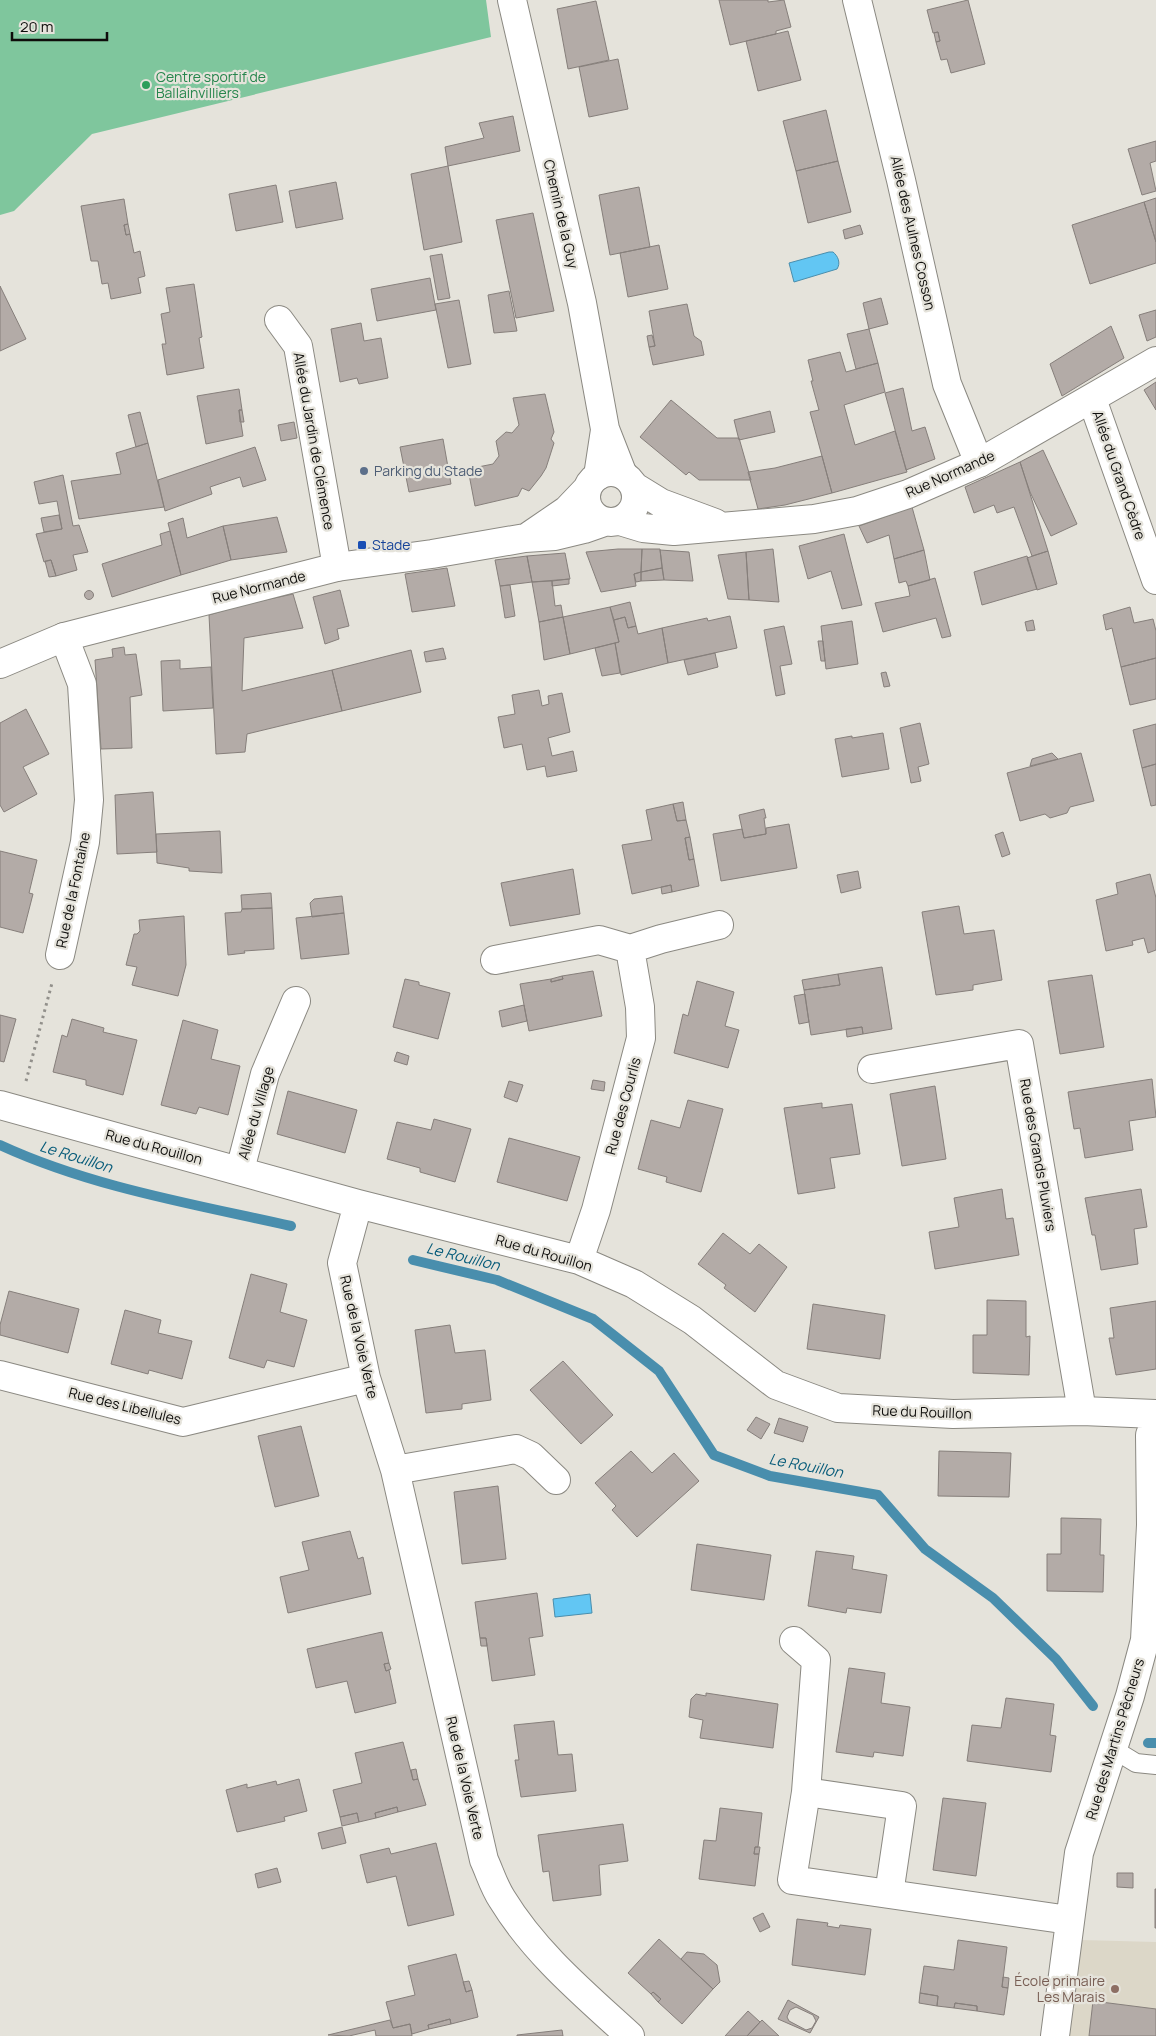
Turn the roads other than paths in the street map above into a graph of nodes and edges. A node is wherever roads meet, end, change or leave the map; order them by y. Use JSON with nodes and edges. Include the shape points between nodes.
{"nodes":[{"id":1,"x":512,"y":0,"type":"edge"},
{"id":2,"x":858,"y":0,"type":"edge"},
{"id":3,"x":279,"y":320,"type":"dead end"},
{"id":4,"x":1156,"y":362,"type":"edge"},
{"id":5,"x":1092,"y":399,"type":"junction"},
{"id":6,"x":980,"y":463,"type":"junction"},
{"id":7,"x":611,"y":482,"type":"junction"},
{"id":8,"x":612,"y":521,"type":"junction"},
{"id":9,"x":724,"y":526,"type":"junction"},
{"id":10,"x":526,"y":538,"type":"junction"},
{"id":11,"x":337,"y":567,"type":"junction"},
{"id":12,"x":1156,"y":580,"type":"edge"},
{"id":13,"x":64,"y":637,"type":"junction"},
{"id":14,"x":0,"y":664,"type":"edge"},
{"id":15,"x":719,"y":925,"type":"dead end"},
{"id":16,"x":630,"y":949,"type":"junction"},
{"id":17,"x":60,"y":955,"type":"road end"},
{"id":18,"x":495,"y":960,"type":"dead end"},
{"id":19,"x":296,"y":1001,"type":"dead end"},
{"id":20,"x":872,"y":1068,"type":"dead end"},
{"id":21,"x":9,"y":1108,"type":"edge"},
{"id":22,"x":240,"y":1170,"type":"junction"},
{"id":23,"x":358,"y":1204,"type":"junction"},
{"id":24,"x":579,"y":1260,"type":"junction"},
{"id":25,"x":0,"y":1375,"type":"edge"},
{"id":26,"x":366,"y":1378,"type":"junction"},
{"id":27,"x":1082,"y":1411,"type":"junction"},
{"id":28,"x":1156,"y":1414,"type":"edge"},
{"id":29,"x":1156,"y":1420,"type":"edge"},
{"id":30,"x":395,"y":1470,"type":"junction"},
{"id":31,"x":556,"y":1480,"type":"dead end"},
{"id":32,"x":1154,"y":1525,"type":"edge"},
{"id":33,"x":794,"y":1641,"type":"dead end"},
{"id":34,"x":1113,"y":1750,"type":"junction"},
{"id":35,"x":1156,"y":1765,"type":"edge"},
{"id":36,"x":806,"y":1792,"type":"junction"},
{"id":37,"x":890,"y":1894,"type":"junction"},
{"id":38,"x":1069,"y":1920,"type":"junction"},
{"id":39,"x":630,"y":2036,"type":"edge"},
{"id":40,"x":1055,"y":2036,"type":"edge"}],
"edges":[{"from":1,"to":7,"type":"street","name":"Chemin de la Guy","via":[[582,303],[605,428]]},
{"from":2,"to":6,"type":"street","name":"Allée des Aulnes Cosson","via":[[947,384]]},
{"from":3,"to":11,"type":"street","name":"Allée du Jardin de Clémence","via":[[298,346]]},
{"from":4,"to":5,"type":"street","name":"Rue Normande"},
{"from":5,"to":6,"type":"street","name":"Rue Normande"},
{"from":5,"to":12,"type":"street","name":"Allée du Grand Cèdre"},
{"from":6,"to":9,"type":"street","name":"Rue Normande","via":[[908,494],[857,511],[814,519]]},
{"from":7,"to":8,"type":"street","via":[[586,498],[591,513]]},
{"from":7,"to":8,"type":"street","via":[[637,496],[633,511]]},
{"from":7,"to":9,"type":"street","name":"Rue Normande"},
{"from":7,"to":10,"type":"street","name":"Rue Normande"},
{"from":8,"to":9,"type":"street","name":"Rue Normande","via":[[674,531]]},
{"from":8,"to":10,"type":"street","name":"Rue Normande","via":[[555,536]]},
{"from":10,"to":11,"type":"street","name":"Rue Normande"},
{"from":11,"to":13,"type":"street","name":"Rue Normande"},
{"from":13,"to":14,"type":"street","name":"Rue Normande"},
{"from":13,"to":17,"type":"street","name":"Rue de la Fontaine","via":[[82,684],[89,800],[85,842]]},
{"from":15,"to":16,"type":"street"},
{"from":16,"to":18,"type":"street","via":[[599,940]]},
{"from":16,"to":24,"type":"street","name":"Rue des Courlis","via":[[640,1007],[641,1038],[596,1210]]},
{"from":19,"to":22,"type":"street","name":"Allée du Village","via":[[265,1074]]},
{"from":20,"to":27,"type":"street","name":"Rue des Grands Pluviers","via":[[1019,1044]]},
{"from":21,"to":22,"type":"street","name":"Rue du Rouillon"},
{"from":22,"to":23,"type":"street","name":"Rue du Rouillon"},
{"from":23,"to":24,"type":"street","name":"Rue du Rouillon"},
{"from":23,"to":26,"type":"street","name":"Rue de la Voie Verte","via":[[342,1263]]},
{"from":24,"to":27,"type":"street","name":"Rue du Rouillon","via":[[634,1284],[692,1320],[776,1385],[838,1408],[954,1414]]},
{"from":25,"to":26,"type":"street","name":"Rue des Libellules","via":[[184,1422]]},
{"from":26,"to":30,"type":"street","name":"Rue de la Voie Verte"},
{"from":27,"to":28,"type":"street","name":"Rue du Rouillon"},
{"from":29,"to":32,"type":"street","name":"Rue des Martins Pêcheurs","via":[[1150,1435]]},
{"from":30,"to":31,"type":"street","via":[[516,1449],[532,1456]]},
{"from":30,"to":39,"type":"street","name":"Rue de la Voie Verte","via":[[484,1860],[500,1897],[526,1934],[557,1970]]},
{"from":32,"to":34,"type":"street","name":"Rue des Martins Pêcheurs","via":[[1145,1640]]},
{"from":33,"to":36,"type":"street","via":[[816,1660]]},
{"from":34,"to":35,"type":"lane","via":[[1136,1763]]},
{"from":34,"to":38,"type":"street","name":"Rue des Martins Pêcheurs","via":[[1079,1853]]},
{"from":36,"to":37,"type":"street","via":[[902,1806]]},
{"from":36,"to":37,"type":"street","via":[[792,1880]]},
{"from":37,"to":38,"type":"street"},
{"from":38,"to":40,"type":"street","name":"Rue des Martins Pêcheurs"}]}
